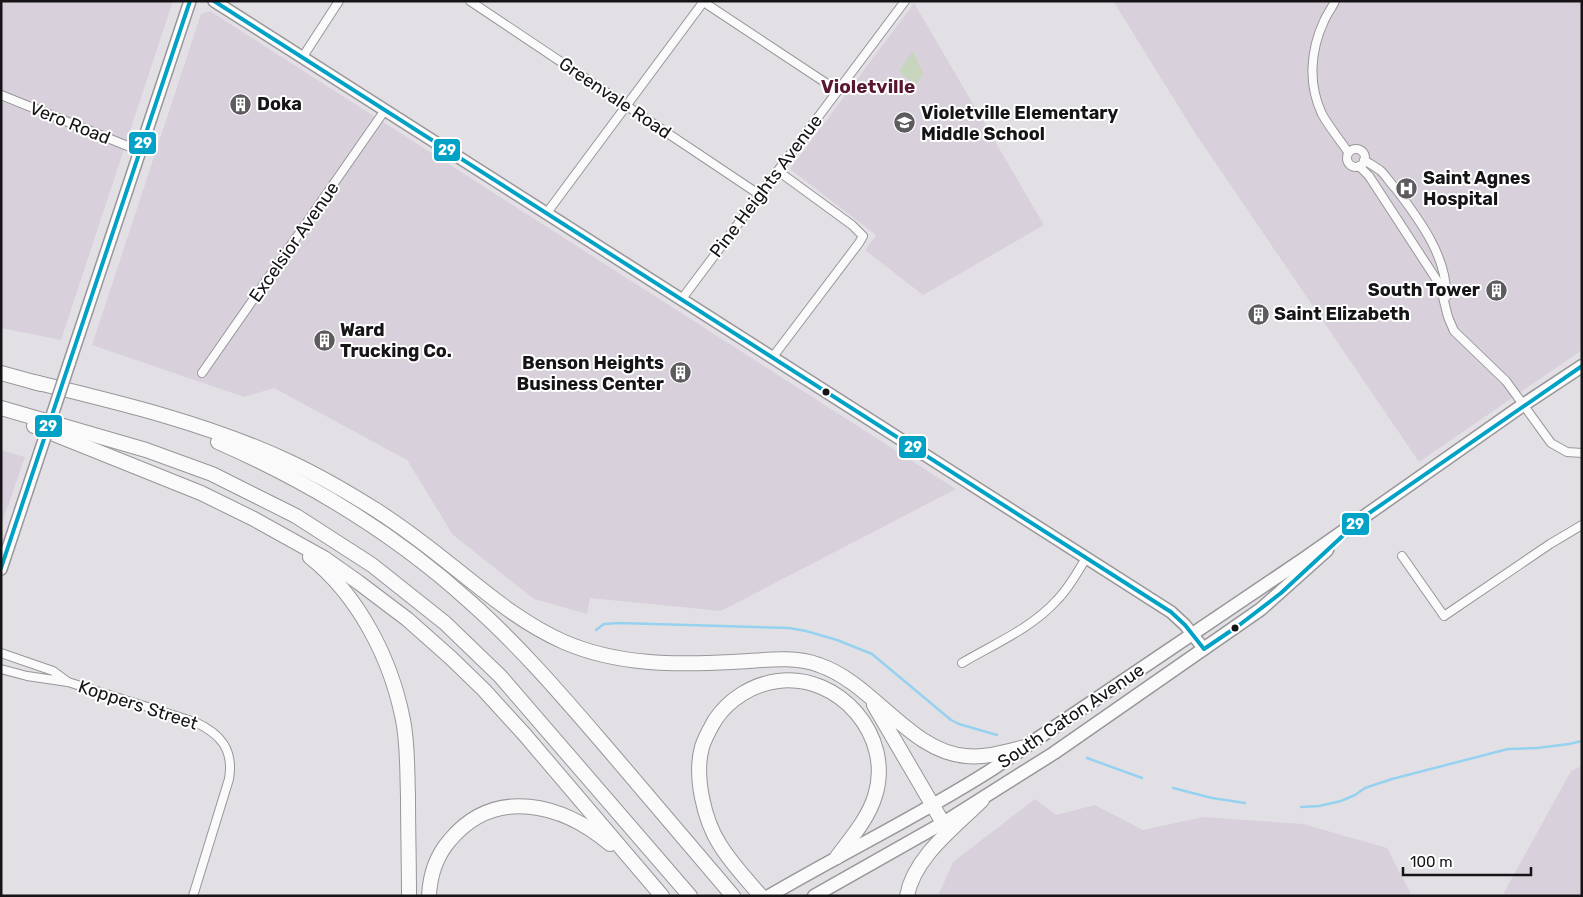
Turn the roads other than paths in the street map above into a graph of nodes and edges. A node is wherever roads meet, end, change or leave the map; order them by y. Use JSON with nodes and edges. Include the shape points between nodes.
{"nodes":[{"id":1,"x":190,"y":1,"type":"edge"},
{"id":2,"x":214,"y":1,"type":"edge"},
{"id":3,"x":339,"y":1,"type":"edge"},
{"id":4,"x":470,"y":1,"type":"edge"},
{"id":5,"x":906,"y":1,"type":"edge"},
{"id":6,"x":1335,"y":1,"type":"edge"},
{"id":7,"x":703,"y":2,"type":"edge"},
{"id":8,"x":302,"y":58,"type":"junction"},
{"id":9,"x":838,"y":91,"type":"junction"},
{"id":10,"x":1,"y":95,"type":"edge"},
{"id":11,"x":627,"y":106,"type":"junction"},
{"id":12,"x":385,"y":110,"type":"junction"},
{"id":13,"x":140,"y":151,"type":"junction"},
{"id":14,"x":1348,"y":152,"type":"junction"},
{"id":15,"x":1362,"y":163,"type":"junction"},
{"id":16,"x":778,"y":170,"type":"junction"},
{"id":17,"x":760,"y":195,"type":"junction"},
{"id":18,"x":546,"y":214,"type":"junction"},
{"id":19,"x":681,"y":300,"type":"junction"},
{"id":20,"x":1446,"y":304,"type":"junction"},
{"id":21,"x":772,"y":358,"type":"junction"},
{"id":22,"x":1582,"y":366,"type":"edge"},
{"id":23,"x":1,"y":373,"type":"edge"},
{"id":24,"x":202,"y":373,"type":"dead end"},
{"id":25,"x":34,"y":382,"type":"junction"},
{"id":26,"x":1523,"y":405,"type":"junction"},
{"id":27,"x":1,"y":408,"type":"edge"},
{"id":28,"x":1,"y":412,"type":"edge"},
{"id":29,"x":1582,"y":453,"type":"edge"},
{"id":30,"x":1362,"y":518,"type":"junction"},
{"id":31,"x":254,"y":519,"type":"junction"},
{"id":32,"x":1582,"y":525,"type":"edge"},
{"id":33,"x":1402,"y":556,"type":"dead end"},
{"id":34,"x":1086,"y":558,"type":"junction"},
{"id":35,"x":1,"y":570,"type":"edge"},
{"id":36,"x":1192,"y":633,"type":"junction"},
{"id":37,"x":1204,"y":649,"type":"junction"},
{"id":38,"x":1,"y":653,"type":"edge"},
{"id":39,"x":962,"y":663,"type":"dead end"},
{"id":40,"x":1,"y":669,"type":"edge"},
{"id":41,"x":68,"y":682,"type":"junction"},
{"id":42,"x":866,"y":692,"type":"junction"},
{"id":43,"x":1025,"y":747,"type":"junction"},
{"id":44,"x":982,"y":800,"type":"junction"},
{"id":45,"x":933,"y":805,"type":"junction"},
{"id":46,"x":943,"y":823,"type":"junction"},
{"id":47,"x":837,"y":857,"type":"junction"},
{"id":48,"x":644,"y":875,"type":"junction"},
{"id":49,"x":193,"y":896,"type":"edge"},
{"id":50,"x":410,"y":896,"type":"edge"},
{"id":51,"x":429,"y":896,"type":"edge"},
{"id":52,"x":662,"y":896,"type":"edge"},
{"id":53,"x":690,"y":896,"type":"edge"},
{"id":54,"x":733,"y":896,"type":"edge"},
{"id":55,"x":760,"y":896,"type":"edge"},
{"id":56,"x":769,"y":896,"type":"edge"},
{"id":57,"x":814,"y":896,"type":"edge"},
{"id":58,"x":907,"y":896,"type":"edge"}],
"edges":[{"from":1,"to":13,"type":"street"},
{"from":2,"to":8,"type":"street"},
{"from":3,"to":8,"type":"street"},
{"from":4,"to":11,"type":"street","name":"Greenvale Road"},
{"from":5,"to":9,"type":"street","name":"Pine Heights Avenue"},
{"from":6,"to":14,"type":"street","via":[[1316,42],[1312,78],[1323,115]]},
{"from":7,"to":9,"type":"street"},
{"from":7,"to":11,"type":"street"},
{"from":8,"to":12,"type":"street"},
{"from":9,"to":16,"type":"street","name":"Pine Heights Avenue"},
{"from":10,"to":13,"type":"street","name":"Vero Road"},
{"from":11,"to":17,"type":"street","name":"Greenvale Road"},
{"from":11,"to":18,"type":"street"},
{"from":12,"to":18,"type":"street"},
{"from":12,"to":24,"type":"street","name":"Excelsior Avenue"},
{"from":13,"to":35,"type":"street","bridge":true},
{"from":14,"to":15,"type":"street","via":[[1346,159],[1350,165]]},
{"from":14,"to":15,"type":"street","via":[[1359,149],[1364,154]]},
{"from":15,"to":20,"type":"street","via":[[1440,285]]},
{"from":15,"to":20,"type":"street","via":[[1381,172],[1408,205],[1432,244],[1447,284]]},
{"from":16,"to":17,"type":"street","name":"Pine Heights Avenue"},
{"from":16,"to":21,"type":"street","via":[[862,236]]},
{"from":17,"to":19,"type":"street","name":"Pine Heights Avenue"},
{"from":18,"to":19,"type":"street"},
{"from":19,"to":21,"type":"street"},
{"from":20,"to":26,"type":"street","via":[[1454,331],[1506,381]]},
{"from":21,"to":34,"type":"street"},
{"from":22,"to":26,"type":"main road","name":"South Caton Avenue"},
{"from":23,"to":25,"type":"highway"},
{"from":25,"to":42,"type":"highway","via":[[187,422],[290,462],[376,510],[522,620],[564,642],[642,662],[800,660],[837,673]]},
{"from":25,"to":54,"type":"highway","via":[[154,418],[228,447],[312,489],[393,540],[468,600],[520,650]]},
{"from":26,"to":29,"type":"street","via":[[1550,443],[1567,452]]},
{"from":26,"to":30,"type":"main road","name":"South Caton Avenue"},
{"from":27,"to":53,"type":"highway","via":[[120,442],[212,474],[296,516],[372,565],[439,618],[495,670]]},
{"from":28,"to":31,"type":"highway","via":[[201,493]]},
{"from":30,"to":36,"type":"main road","name":"South Caton Avenue"},
{"from":30,"to":37,"type":"main road","name":"South Caton Avenue","via":[[1275,598]]},
{"from":31,"to":48,"type":"highway","via":[[324,558],[407,619],[451,658],[525,735]]},
{"from":31,"to":50,"type":"highway","via":[[319,565],[337,584],[357,608],[386,663],[400,706],[407,750]]},
{"from":32,"to":33,"type":"street","via":[[1444,616]]},
{"from":34,"to":36,"type":"street","via":[[1171,612]]},
{"from":34,"to":39,"type":"street","via":[[1052,606],[1001,642]]},
{"from":36,"to":37,"type":"street"},
{"from":36,"to":43,"type":"main road","name":"South Caton Avenue"},
{"from":37,"to":44,"type":"main road","name":"South Caton Avenue"},
{"from":38,"to":41,"type":"street","name":"Koppers Street","via":[[52,671]]},
{"from":40,"to":41,"type":"street","name":"Koppers Street"},
{"from":41,"to":49,"type":"street","name":"Koppers Street","via":[[208,728],[223,743],[231,766],[229,779]]},
{"from":42,"to":43,"type":"highway","via":[[916,736],[948,753],[979,757]]},
{"from":42,"to":45,"type":"highway"},
{"from":43,"to":45,"type":"main road","name":"South Caton Avenue"},
{"from":44,"to":46,"type":"main road","name":"South Caton Avenue"},
{"from":44,"to":58,"type":"highway","via":[[925,856],[911,879]]},
{"from":45,"to":46,"type":"highway"},
{"from":45,"to":47,"type":"main road","name":"South Caton Avenue"},
{"from":46,"to":57,"type":"main road","name":"South Caton Avenue"},
{"from":47,"to":55,"type":"highway","via":[[866,817],[876,795],[879,768],[866,725],[856,711],[827,689],[793,681],[757,686],[730,703],[708,732],[702,748],[700,786],[710,825],[720,844]]},
{"from":47,"to":56,"type":"main road","name":"South Caton Avenue"},
{"from":48,"to":51,"type":"highway","via":[[581,823],[538,807],[517,805],[495,809],[458,830],[435,864]]},
{"from":48,"to":52,"type":"highway"}]}
